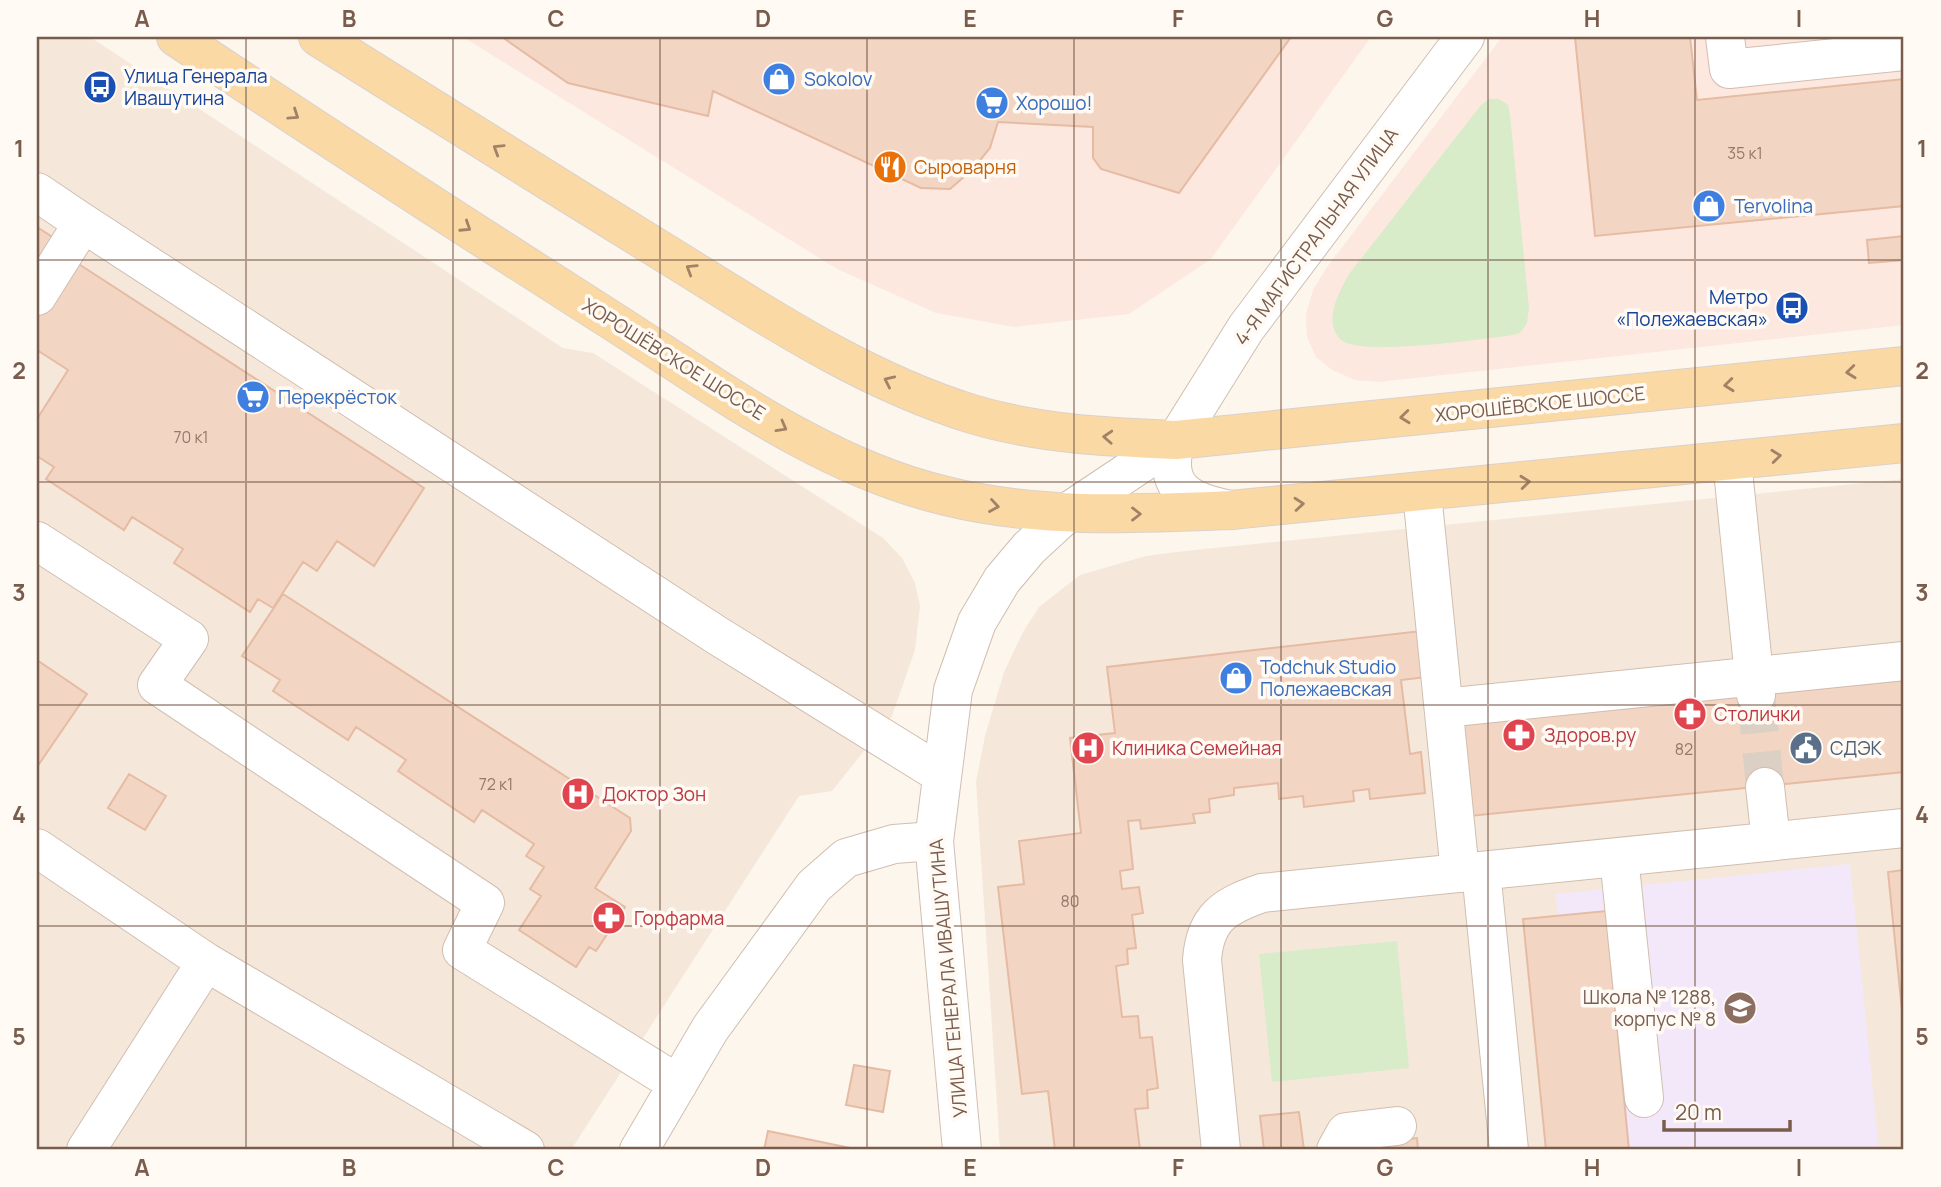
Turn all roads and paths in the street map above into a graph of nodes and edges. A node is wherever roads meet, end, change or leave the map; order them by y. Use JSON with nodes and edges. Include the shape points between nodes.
{"nodes":[{"id":1,"x":176,"y":37,"type":"edge"},
{"id":2,"x":1465,"y":37,"type":"edge"},
{"id":3,"x":1725,"y":37,"type":"edge"},
{"id":4,"x":322,"y":38,"type":"edge"},
{"id":5,"x":1881,"y":47,"type":"edge"},
{"id":6,"x":37,"y":192,"type":"edge"},
{"id":7,"x":83,"y":223,"type":"junction"},
{"id":8,"x":37,"y":296,"type":"edge"},
{"id":9,"x":1904,"y":366,"type":"edge"},
{"id":10,"x":1176,"y":440,"type":"junction"},
{"id":11,"x":1904,"y":443,"type":"edge"},
{"id":12,"x":1732,"y":461,"type":"junction"},
{"id":13,"x":1422,"y":493,"type":"junction"},
{"id":14,"x":1231,"y":510,"type":"junction"},
{"id":15,"x":1068,"y":512,"type":"junction"},
{"id":16,"x":37,"y":541,"type":"edge"},
{"id":17,"x":1904,"y":660,"type":"edge"},
{"id":18,"x":1755,"y":686,"type":"junction"},
{"id":19,"x":1444,"y":708,"type":"junction"},
{"id":20,"x":941,"y":774,"type":"junction"},
{"id":21,"x":1765,"y":787,"type":"tunnel mouth"},
{"id":22,"x":1904,"y":828,"type":"edge"},
{"id":23,"x":934,"y":841,"type":"junction"},
{"id":24,"x":1771,"y":841,"type":"junction"},
{"id":25,"x":37,"y":848,"type":"edge"},
{"id":26,"x":1619,"y":856,"type":"junction"},
{"id":27,"x":1471,"y":872,"type":"junction"},
{"id":28,"x":206,"y":962,"type":"junction"},
{"id":29,"x":678,"y":1084,"type":"junction"},
{"id":30,"x":1644,"y":1098,"type":"dead end"},
{"id":31,"x":1397,"y":1126,"type":"dead end"},
{"id":32,"x":86,"y":1150,"type":"edge"},
{"id":33,"x":525,"y":1150,"type":"edge"},
{"id":34,"x":639,"y":1150,"type":"edge"},
{"id":35,"x":962,"y":1150,"type":"edge"},
{"id":36,"x":1221,"y":1150,"type":"edge"},
{"id":37,"x":1336,"y":1150,"type":"edge"},
{"id":38,"x":1509,"y":1150,"type":"edge"}],
"edges":[{"from":1,"to":15,"type":"main road","name":"ХОРОШЁВСКОЕ ШОССЕ","one_way":true,"via":[[734,399],[826,451],[944,496],[1000,507]]},
{"from":2,"to":10,"type":"street","name":"4-Я МАГИСТРАЛЬНАЯ УЛИЦА","via":[[1246,328]]},
{"from":3,"to":5,"type":"street","via":[[1729,69]]},
{"from":10,"to":4,"type":"main road","name":"ХОРОШЁВСКОЕ ШОССЕ","one_way":true,"via":[[1083,436],[1019,425],[915,394],[870,373],[802,337]]},
{"from":6,"to":7,"type":"street"},
{"from":7,"to":8,"type":"street"},
{"from":7,"to":20,"type":"street","via":[[740,650]]},
{"from":9,"to":10,"type":"main road","name":"ХОРОШЁВСКОЕ ШОССЕ","one_way":true},
{"from":10,"to":14,"type":"street","name":"ХОРОШЁВСКОЕ ШОССЕ","via":[[1170,458],[1174,479],[1184,494],[1204,505]]},
{"from":10,"to":15,"type":"street","name":"УЛИЦА ГЕНЕРАЛА ИВАШУТИНА"},
{"from":12,"to":11,"type":"main road","name":"ХОРОШЁВСКОЕ ШОССЕ","one_way":true},
{"from":13,"to":12,"type":"main road","name":"ХОРОШЁВСКОЕ ШОССЕ","one_way":true},
{"from":12,"to":18,"type":"street"},
{"from":14,"to":13,"type":"main road","name":"ХОРОШЁВСКОЕ ШОССЕ","one_way":true},
{"from":13,"to":19,"type":"street"},
{"from":15,"to":14,"type":"main road","name":"ХОРОШЁВСКОЕ ШОССЕ","one_way":true},
{"from":15,"to":20,"type":"street","name":"УЛИЦА ГЕНЕРАЛА ИВАШУТИНА","via":[[1028,548],[977,622],[953,690]]},
{"from":16,"to":29,"type":"street","via":[[189,639],[157,685],[485,903],[462,950]]},
{"from":17,"to":18,"type":"street"},
{"from":18,"to":19,"type":"street"},
{"from":19,"to":27,"type":"street"},
{"from":20,"to":23,"type":"street","name":"УЛИЦА ГЕНЕРАЛА ИВАШУТИНА"},
{"from":21,"to":24,"type":"street"},
{"from":22,"to":24,"type":"street"},
{"from":23,"to":29,"type":"street","via":[[894,844],[846,858],[814,886],[710,1029]]},
{"from":23,"to":35,"type":"street","name":"УЛИЦА ГЕНЕРАЛА ИВАШУТИНА"},
{"from":24,"to":26,"type":"street"},
{"from":25,"to":28,"type":"street"},
{"from":26,"to":27,"type":"street"},
{"from":26,"to":30,"type":"street"},
{"from":27,"to":36,"type":"street","via":[[1262,893],[1236,902],[1217,916],[1203,937],[1202,960]]},
{"from":27,"to":38,"type":"street"},
{"from":28,"to":32,"type":"street"},
{"from":28,"to":33,"type":"street"},
{"from":29,"to":34,"type":"street"},
{"from":31,"to":37,"type":"street","via":[[1346,1132]]}]}
